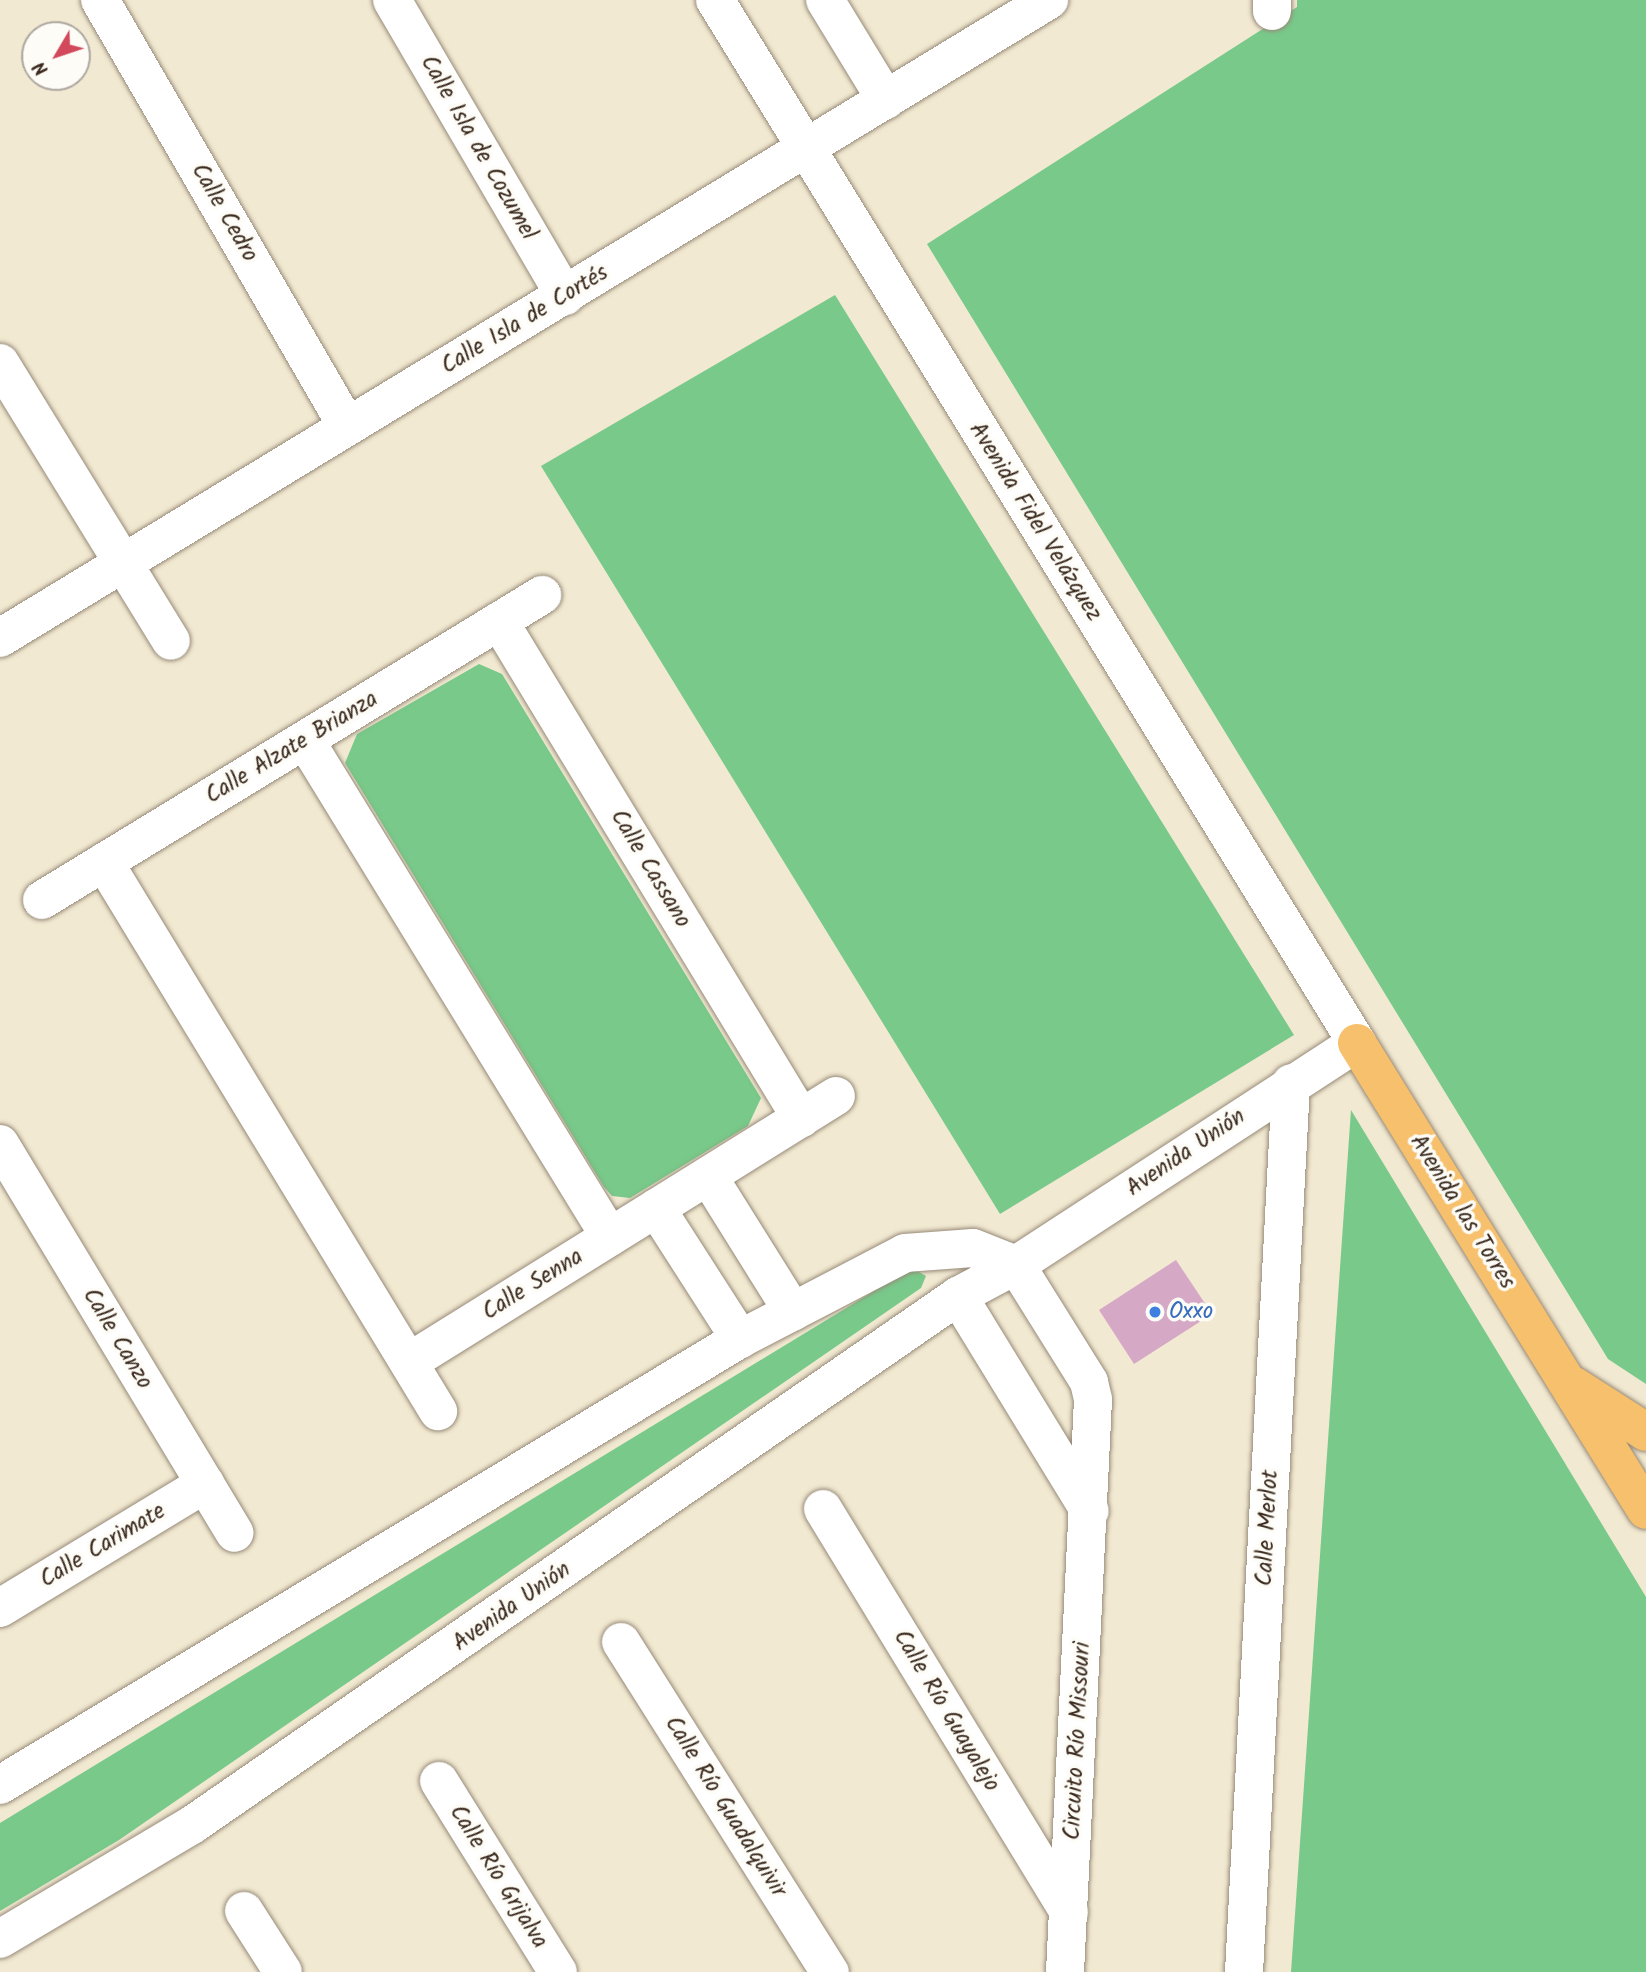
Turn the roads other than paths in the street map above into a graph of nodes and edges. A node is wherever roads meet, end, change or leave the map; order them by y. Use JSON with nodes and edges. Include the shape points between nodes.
{"nodes":[{"id":1,"x":100,"y":0,"type":"edge"},
{"id":2,"x":392,"y":0,"type":"edge"},
{"id":3,"x":715,"y":0,"type":"edge"},
{"id":4,"x":825,"y":0,"type":"edge"},
{"id":5,"x":1049,"y":0,"type":"edge"},
{"id":6,"x":886,"y":100,"type":"junction"},
{"id":7,"x":805,"y":148,"type":"junction"},
{"id":8,"x":565,"y":296,"type":"junction"},
{"id":9,"x":0,"y":363,"type":"edge"},
{"id":10,"x":348,"y":426,"type":"junction"},
{"id":11,"x":123,"y":562,"type":"junction"},
{"id":12,"x":542,"y":596,"type":"dead end"},
{"id":13,"x":499,"y":621,"type":"junction"},
{"id":14,"x":0,"y":638,"type":"edge"},
{"id":15,"x":171,"y":640,"type":"dead end"},
{"id":16,"x":305,"y":740,"type":"junction"},
{"id":17,"x":103,"y":862,"type":"junction"},
{"id":18,"x":41,"y":900,"type":"dead end"},
{"id":19,"x":1357,"y":1044,"type":"junction"},
{"id":20,"x":1291,"y":1083,"type":"junction"},
{"id":21,"x":836,"y":1096,"type":"dead end"},
{"id":22,"x":802,"y":1118,"type":"junction"},
{"id":23,"x":0,"y":1144,"type":"edge"},
{"id":24,"x":708,"y":1176,"type":"junction"},
{"id":25,"x":656,"y":1208,"type":"junction"},
{"id":26,"x":610,"y":1237,"type":"junction"},
{"id":27,"x":1016,"y":1265,"type":"junction"},
{"id":28,"x":958,"y":1296,"type":"junction"},
{"id":29,"x":793,"y":1312,"type":"junction"},
{"id":30,"x":740,"y":1339,"type":"junction"},
{"id":31,"x":409,"y":1362,"type":"junction"},
{"id":32,"x":1567,"y":1381,"type":"junction"},
{"id":33,"x":438,"y":1411,"type":"dead end"},
{"id":34,"x":1646,"y":1432,"type":"edge"},
{"id":35,"x":205,"y":1484,"type":"junction"},
{"id":36,"x":823,"y":1509,"type":"dead end"},
{"id":37,"x":1090,"y":1510,"type":"junction"},
{"id":38,"x":1646,"y":1510,"type":"edge"},
{"id":39,"x":234,"y":1533,"type":"dead end"},
{"id":40,"x":1,"y":1604,"type":"edge"},
{"id":41,"x":621,"y":1642,"type":"dead end"},
{"id":42,"x":439,"y":1781,"type":"dead end"},
{"id":43,"x":0,"y":1785,"type":"edge"},
{"id":44,"x":244,"y":1911,"type":"dead end"},
{"id":45,"x":1069,"y":1912,"type":"junction"},
{"id":46,"x":0,"y":1939,"type":"edge"},
{"id":47,"x":284,"y":1972,"type":"edge"},
{"id":48,"x":558,"y":1972,"type":"edge"},
{"id":49,"x":830,"y":1972,"type":"edge"},
{"id":50,"x":1065,"y":1972,"type":"edge"},
{"id":51,"x":1244,"y":1972,"type":"edge"}],
"edges":[{"from":1,"to":10,"type":"street","name":"Calle Cedro"},
{"from":2,"to":8,"type":"street","name":"Calle Isla de Cozumel"},
{"from":3,"to":7,"type":"street","name":"Avenida Fidel Velázquez"},
{"from":4,"to":6,"type":"street"},
{"from":5,"to":6,"type":"street","name":"Calle Isla de Cortés"},
{"from":6,"to":7,"type":"street","name":"Calle Isla de Cortés"},
{"from":7,"to":8,"type":"street","name":"Calle Isla de Cortés"},
{"from":7,"to":19,"type":"street","name":"Avenida Fidel Velázquez"},
{"from":8,"to":10,"type":"street","name":"Calle Isla de Cortés"},
{"from":9,"to":11,"type":"street"},
{"from":10,"to":11,"type":"street","name":"Calle Isla de Cortés"},
{"from":11,"to":14,"type":"street","name":"Calle Isla de Cortés"},
{"from":11,"to":15,"type":"street"},
{"from":12,"to":13,"type":"street","name":"Calle Alzate Brianza"},
{"from":13,"to":16,"type":"street","name":"Calle Alzate Brianza"},
{"from":13,"to":22,"type":"street","name":"Calle Cassano"},
{"from":16,"to":17,"type":"street","name":"Calle Alzate Brianza"},
{"from":16,"to":26,"type":"street"},
{"from":17,"to":18,"type":"street","name":"Calle Alzate Brianza"},
{"from":17,"to":31,"type":"street"},
{"from":19,"to":20,"type":"street","name":"Avenida Unión"},
{"from":19,"to":32,"type":"main road","name":"Avenida las Torres"},
{"from":20,"to":27,"type":"street","name":"Avenida Unión"},
{"from":20,"to":51,"type":"street","name":"Calle Merlot"},
{"from":21,"to":22,"type":"street","name":"Calle Senna"},
{"from":22,"to":24,"type":"street","name":"Calle Senna"},
{"from":23,"to":35,"type":"street","name":"Calle Canzo"},
{"from":24,"to":25,"type":"street","name":"Calle Senna"},
{"from":24,"to":29,"type":"street"},
{"from":25,"to":26,"type":"street","name":"Calle Senna"},
{"from":25,"to":30,"type":"street"},
{"from":26,"to":31,"type":"street","name":"Calle Senna"},
{"from":27,"to":28,"type":"street","name":"Avenida Unión"},
{"from":27,"to":29,"type":"street","via":[[972,1248],[905,1253]]},
{"from":27,"to":37,"type":"street","name":"Circuito Río Missouri","via":[[1092,1391]]},
{"from":28,"to":37,"type":"street"},
{"from":28,"to":46,"type":"street","name":"Avenida Unión","via":[[192,1825]]},
{"from":29,"to":30,"type":"street"},
{"from":30,"to":43,"type":"street"},
{"from":31,"to":33,"type":"street"},
{"from":32,"to":34,"type":"main road","name":"Avenida las Torres"},
{"from":32,"to":38,"type":"main road","name":"Avenida las Torres"},
{"from":35,"to":39,"type":"street","name":"Calle Canzo"},
{"from":35,"to":40,"type":"street","name":"Calle Carimate"},
{"from":36,"to":45,"type":"street","name":"Calle Río Guayalejo"},
{"from":37,"to":45,"type":"street","name":"Circuito Río Missouri"},
{"from":41,"to":49,"type":"street","name":"Calle Río Guadalquivir"},
{"from":42,"to":48,"type":"street","name":"Calle Río Grijalva"},
{"from":44,"to":47,"type":"street"},
{"from":45,"to":50,"type":"street","name":"Circuito Río Missouri"}]}
